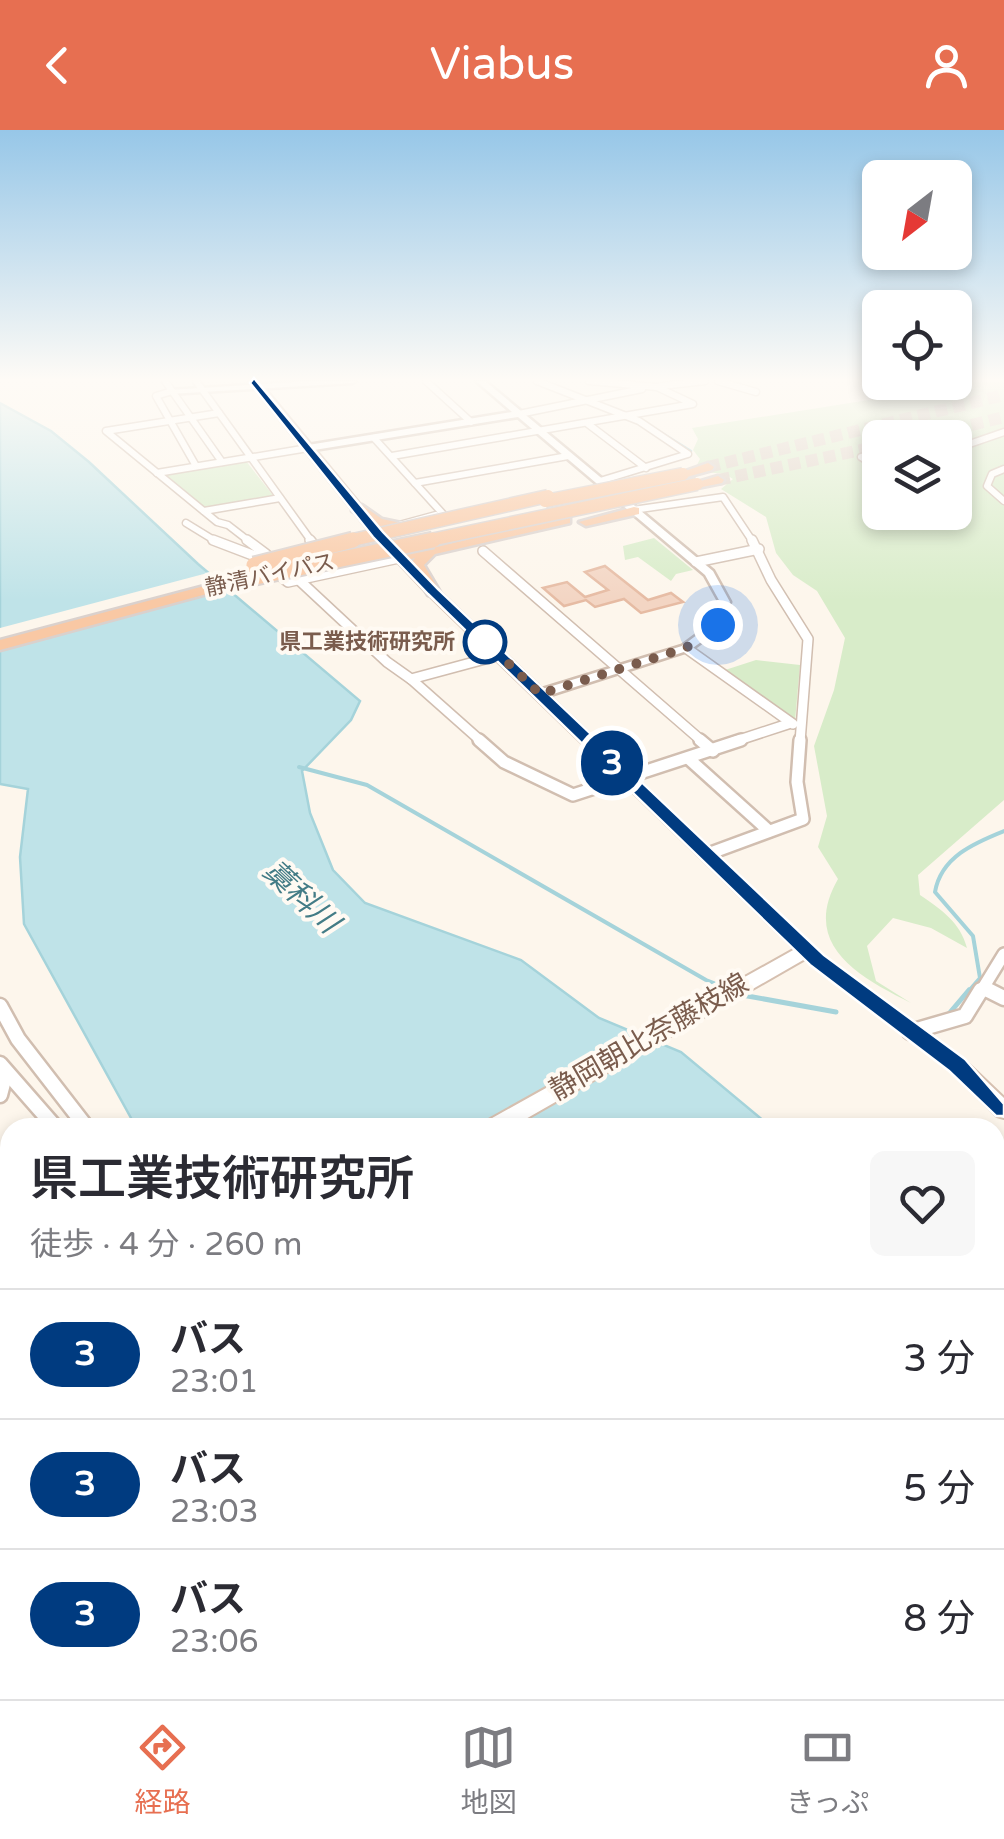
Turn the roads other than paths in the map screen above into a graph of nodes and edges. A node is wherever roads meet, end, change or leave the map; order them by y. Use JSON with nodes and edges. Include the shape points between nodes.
{"nodes":[{"id":1,"x":135,"y":454,"type":"edge"},
{"id":2,"x":189,"y":454,"type":"edge"},
{"id":3,"x":217,"y":454,"type":"edge"},
{"id":4,"x":247,"y":454,"type":"edge"},
{"id":5,"x":272,"y":454,"type":"edge"},
{"id":6,"x":313,"y":454,"type":"edge"},
{"id":7,"x":403,"y":454,"type":"edge"},
{"id":8,"x":628,"y":454,"type":"edge"},
{"id":9,"x":681,"y":454,"type":"edge"},
{"id":10,"x":392,"y":456,"type":"joint"},
{"id":11,"x":568,"y":456,"type":"joint"},
{"id":12,"x":250,"y":458,"type":"junction"},
{"id":13,"x":222,"y":462,"type":"junction"},
{"id":14,"x":196,"y":466,"type":"junction"},
{"id":15,"x":708,"y":467,"type":"tunnel mouth"},
{"id":16,"x":646,"y":468,"type":"junction"},
{"id":17,"x":1004,"y":469,"type":"edge"},
{"id":18,"x":157,"y":472,"type":"junction"},
{"id":19,"x":683,"y":474,"type":"junction"},
{"id":20,"x":718,"y":480,"type":"tunnel mouth"},
{"id":21,"x":415,"y":483,"type":"junction"},
{"id":22,"x":602,"y":483,"type":"junction"},
{"id":23,"x":697,"y":484,"type":"junction"},
{"id":24,"x":569,"y":492,"type":"junction"},
{"id":25,"x":280,"y":498,"type":"junction"},
{"id":26,"x":547,"y":498,"type":"junction"},
{"id":27,"x":1004,"y":501,"type":"edge"},
{"id":28,"x":634,"y":510,"type":"junction"},
{"id":29,"x":204,"y":511,"type":"junction"},
{"id":30,"x":443,"y":514,"type":"junction"},
{"id":31,"x":186,"y":523,"type":"dead end"},
{"id":32,"x":385,"y":530,"type":"junction"},
{"id":33,"x":314,"y":545,"type":"junction"},
{"id":34,"x":759,"y":549,"type":"junction"},
{"id":35,"x":430,"y":551,"type":"junction"},
{"id":36,"x":483,"y":551,"type":"dead end"},
{"id":37,"x":266,"y":554,"type":"junction"},
{"id":38,"x":398,"y":558,"type":"junction"},
{"id":39,"x":696,"y":562,"type":"junction"},
{"id":40,"x":284,"y":578,"type":"dead end"},
{"id":41,"x":299,"y":580,"type":"junction"},
{"id":42,"x":433,"y":592,"type":"junction"},
{"id":43,"x":152,"y":598,"type":"junction"},
{"id":44,"x":0,"y":636,"type":"edge"},
{"id":45,"x":0,"y":645,"type":"edge"},
{"id":46,"x":686,"y":648,"type":"junction"},
{"id":47,"x":500,"y":655,"type":"junction"},
{"id":48,"x":618,"y":669,"type":"junction"},
{"id":49,"x":411,"y":680,"type":"junction"},
{"id":50,"x":540,"y":694,"type":"junction"},
{"id":51,"x":788,"y":724,"type":"junction"},
{"id":52,"x":803,"y":725,"type":"junction"},
{"id":53,"x":713,"y":750,"type":"junction"},
{"id":54,"x":689,"y":759,"type":"junction"},
{"id":55,"x":628,"y":778,"type":"junction"},
{"id":56,"x":769,"y":831,"type":"junction"},
{"id":57,"x":708,"y":854,"type":"junction"},
{"id":58,"x":807,"y":950,"type":"junction"},
{"id":59,"x":1004,"y":954,"type":"edge"},
{"id":60,"x":986,"y":989,"type":"junction"},
{"id":61,"x":1004,"y":998,"type":"edge"},
{"id":62,"x":0,"y":1006,"type":"edge"},
{"id":63,"x":909,"y":1032,"type":"junction"},
{"id":64,"x":3,"y":1068,"type":"edge"},
{"id":65,"x":0,"y":1095,"type":"edge"},
{"id":66,"x":1004,"y":1110,"type":"edge"},
{"id":67,"x":47,"y":1118,"type":"edge"},
{"id":68,"x":79,"y":1118,"type":"edge"},
{"id":69,"x":509,"y":1118,"type":"edge"}],
"edges":[{"from":1,"to":18,"type":"street"},
{"from":2,"to":14,"type":"street"},
{"from":3,"to":13,"type":"street"},
{"from":4,"to":12,"type":"street"},
{"from":5,"to":12,"type":"street"},
{"from":6,"to":32,"type":"main road","via":[[357,508]]},
{"from":7,"to":10,"type":"street"},
{"from":8,"to":16,"type":"street"},
{"from":9,"to":16,"type":"street"},
{"from":10,"to":21,"type":"street"},
{"from":11,"to":21,"type":"street"},
{"from":11,"to":22,"type":"street"},
{"from":12,"to":13,"type":"street"},
{"from":12,"to":25,"type":"street"},
{"from":13,"to":14,"type":"street"},
{"from":14,"to":18,"type":"street"},
{"from":15,"to":19,"type":"highway","name":"静清バイパス"},
{"from":16,"to":22,"type":"street"},
{"from":17,"to":27,"type":"street","via":[[987,486]]},
{"from":18,"to":29,"type":"street"},
{"from":19,"to":26,"type":"highway","bridge":true},
{"from":19,"to":43,"type":"highway","name":"静清バイパス","bridge":true},
{"from":20,"to":23,"type":"highway","name":"静清バイパス"},
{"from":21,"to":30,"type":"street"},
{"from":22,"to":24,"type":"highway"},
{"from":22,"to":28,"type":"street"},
{"from":23,"to":35,"type":"highway","bridge":true},
{"from":23,"to":43,"type":"highway","name":"静清バイパス","bridge":true},
{"from":24,"to":26,"type":"highway"},
{"from":24,"to":30,"type":"street"},
{"from":25,"to":29,"type":"street"},
{"from":25,"to":33,"type":"street"},
{"from":26,"to":32,"type":"highway"},
{"from":26,"to":43,"type":"highway","bridge":true,"via":[[388,530]]},
{"from":28,"to":34,"type":"street","via":[[720,496]]},
{"from":28,"to":39,"type":"street"},
{"from":28,"to":43,"type":"highway","bridge":true},
{"from":29,"to":37,"type":"street"},
{"from":30,"to":32,"type":"street"},
{"from":31,"to":37,"type":"street","via":[[234,550],[262,559]]},
{"from":32,"to":33,"type":"street"},
{"from":32,"to":38,"type":"main road"},
{"from":33,"to":37,"type":"street"},
{"from":34,"to":39,"type":"street"},
{"from":34,"to":52,"type":"street","via":[[808,639]]},
{"from":35,"to":38,"type":"highway"},
{"from":35,"to":42,"type":"highway","via":[[417,565]]},
{"from":36,"to":48,"type":"street"},
{"from":38,"to":41,"type":"street"},
{"from":38,"to":42,"type":"main road"},
{"from":39,"to":46,"type":"street","via":[[718,585],[724,610],[718,625]]},
{"from":40,"to":41,"type":"street"},
{"from":41,"to":49,"type":"street"},
{"from":42,"to":47,"type":"main road"},
{"from":43,"to":44,"type":"highway","name":"静清バイパス"},
{"from":43,"to":45,"type":"highway","name":"静清バイパス"},
{"from":46,"to":48,"type":"street"},
{"from":46,"to":51,"type":"street"},
{"from":47,"to":49,"type":"street"},
{"from":47,"to":50,"type":"main road"},
{"from":48,"to":50,"type":"street"},
{"from":48,"to":53,"type":"street"},
{"from":49,"to":55,"type":"street","via":[[492,754],[564,793]]},
{"from":50,"to":55,"type":"main road"},
{"from":51,"to":52,"type":"street"},
{"from":51,"to":53,"type":"street"},
{"from":52,"to":56,"type":"street","via":[[797,782],[804,819]]},
{"from":53,"to":54,"type":"street"},
{"from":54,"to":55,"type":"street"},
{"from":54,"to":56,"type":"street"},
{"from":55,"to":57,"type":"main road"},
{"from":56,"to":57,"type":"street"},
{"from":57,"to":58,"type":"main road"},
{"from":58,"to":63,"type":"main road"},
{"from":58,"to":69,"type":"main road","name":"静岡朝比奈藤枝線"},
{"from":59,"to":60,"type":"street"},
{"from":60,"to":61,"type":"street"},
{"from":60,"to":63,"type":"street","via":[[965,1016]]},
{"from":62,"to":68,"type":"street"},
{"from":63,"to":66,"type":"main road"},
{"from":64,"to":65,"type":"street"},
{"from":64,"to":67,"type":"street"}]}
